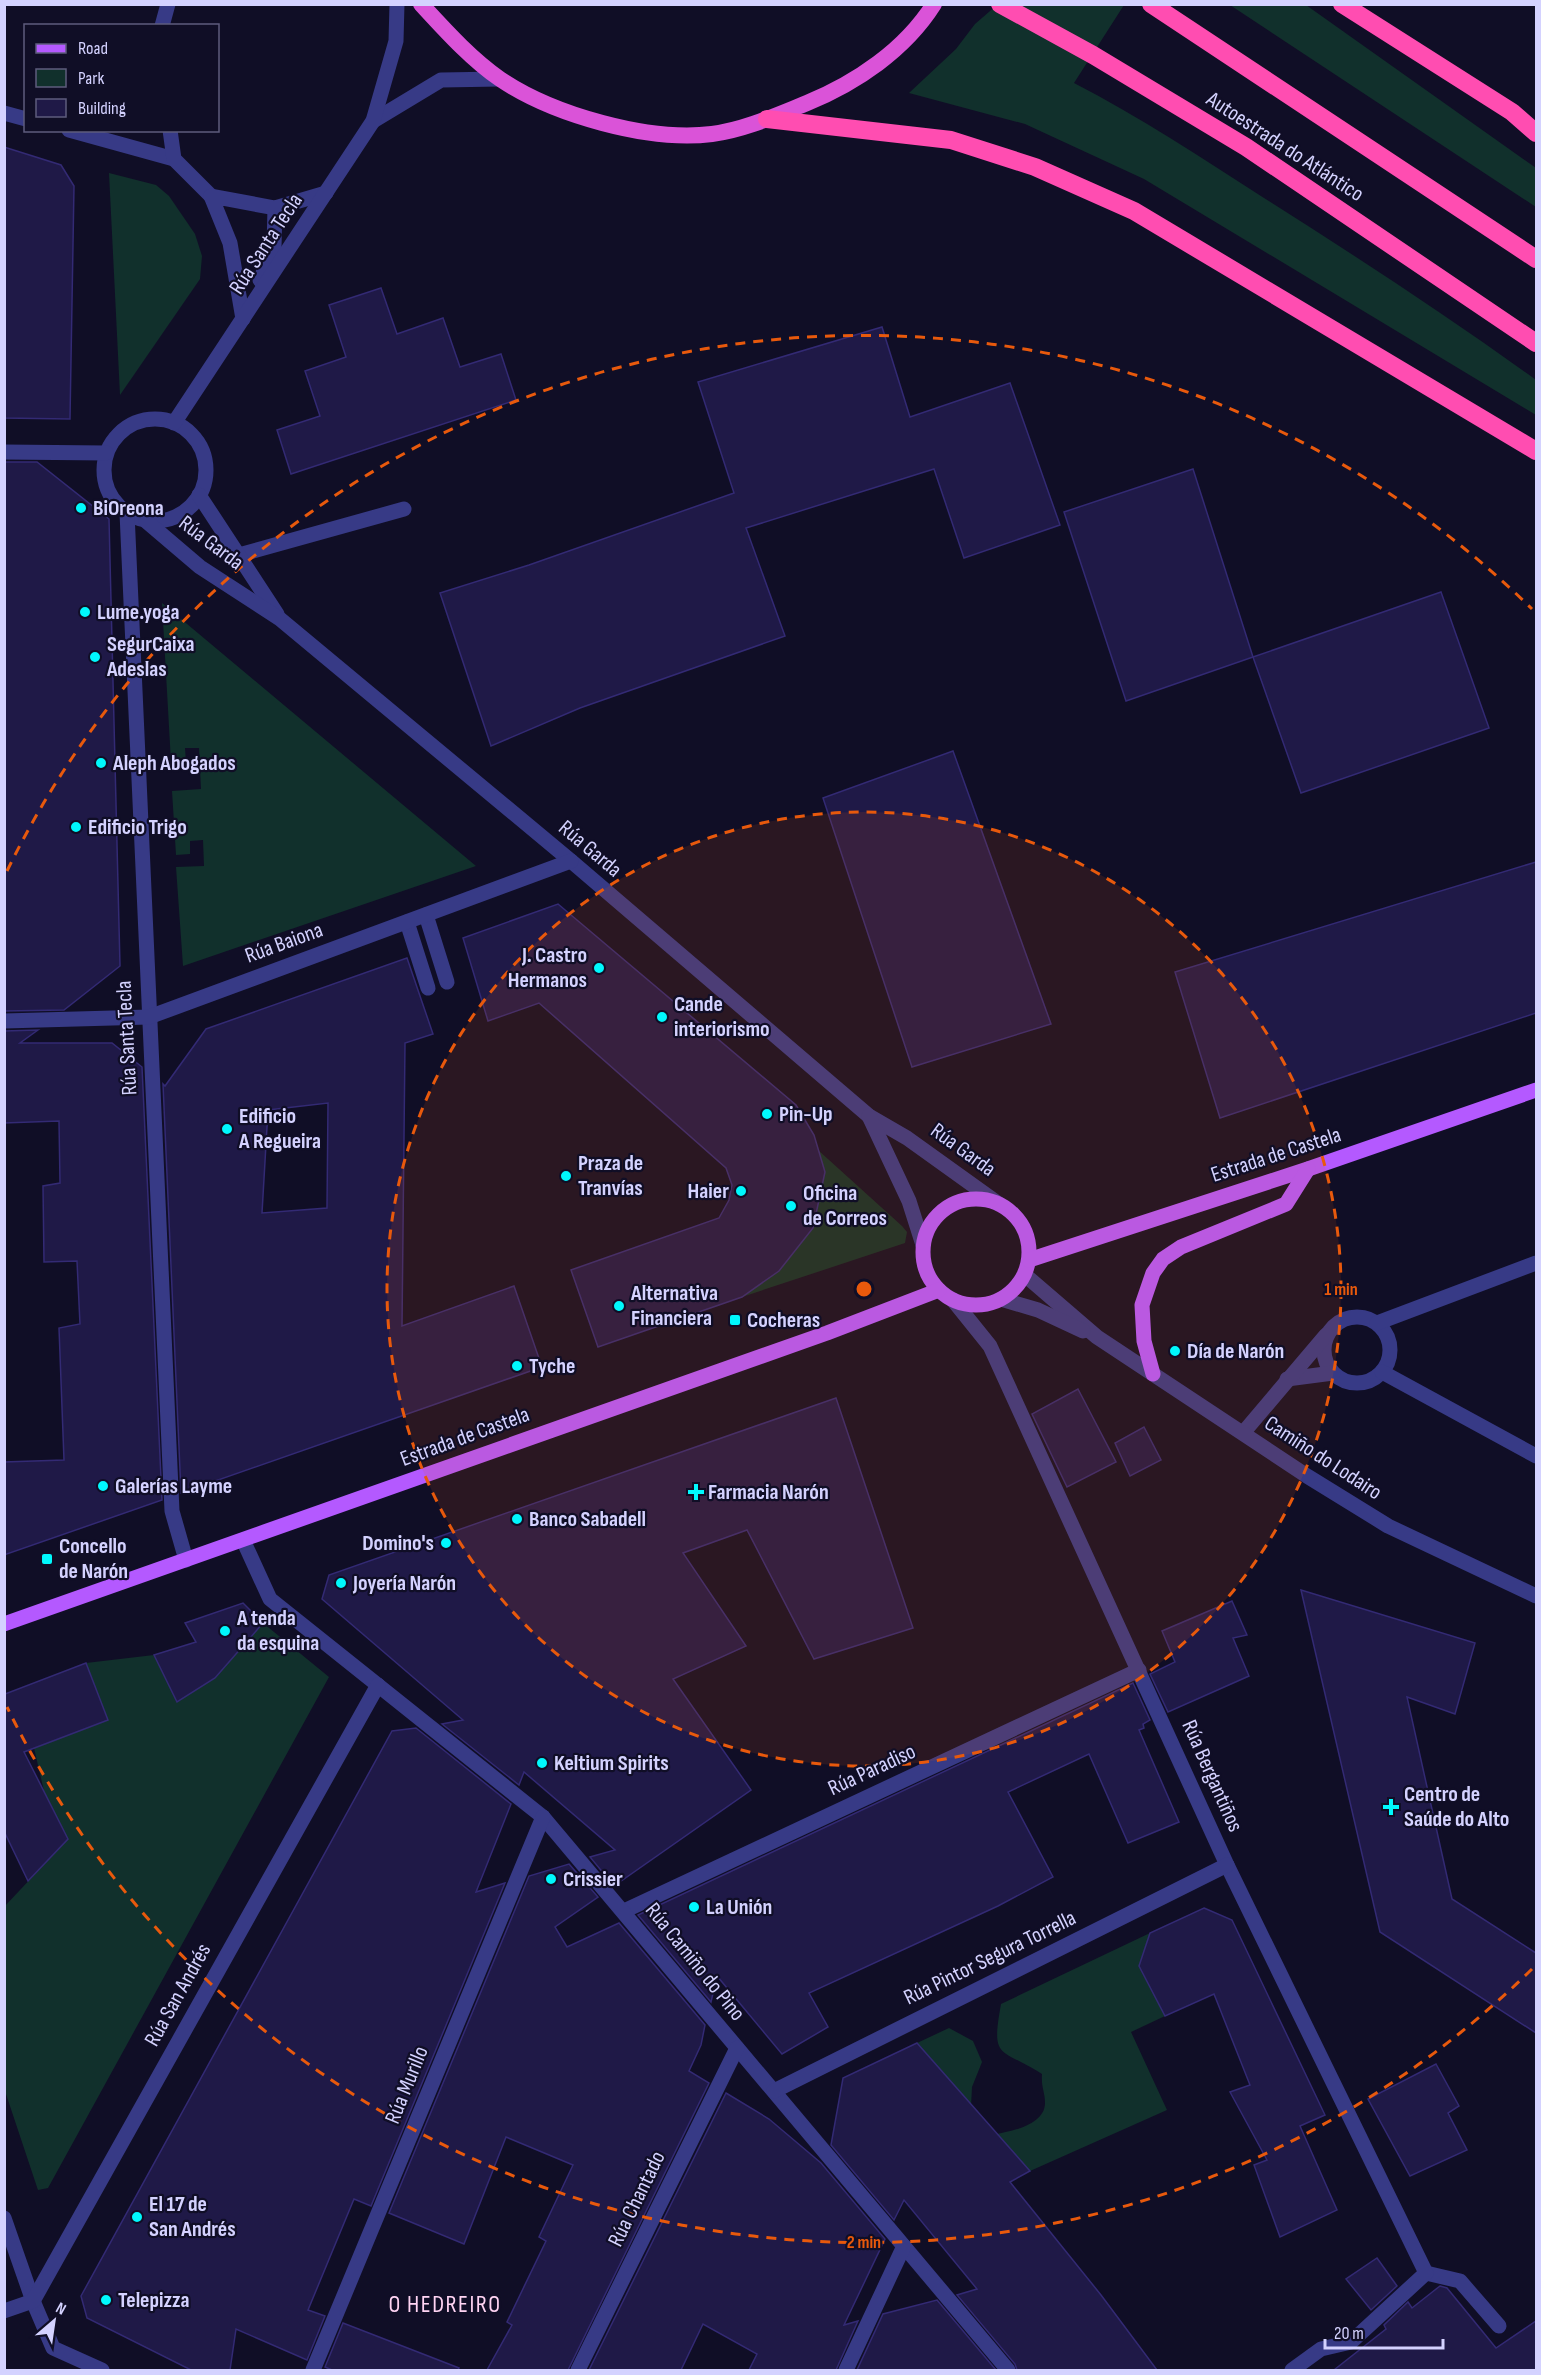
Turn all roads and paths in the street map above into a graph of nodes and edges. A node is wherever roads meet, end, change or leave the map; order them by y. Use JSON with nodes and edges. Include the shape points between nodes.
{"nodes":[{"id":1,"x":168,"y":4,"type":"edge"},
{"id":2,"x":397,"y":4,"type":"edge"},
{"id":3,"x":421,"y":4,"type":"edge"},
{"id":4,"x":934,"y":4,"type":"edge"},
{"id":5,"x":1000,"y":4,"type":"edge"},
{"id":6,"x":1151,"y":4,"type":"edge"},
{"id":7,"x":1342,"y":4,"type":"edge"},
{"id":8,"x":163,"y":24,"type":"edge"},
{"id":9,"x":500,"y":79,"type":"junction"},
{"id":10,"x":4,"y":113,"type":"edge"},
{"id":11,"x":24,"y":118,"type":"edge"},
{"id":12,"x":767,"y":119,"type":"junction"},
{"id":13,"x":373,"y":121,"type":"junction"},
{"id":14,"x":84,"y":132,"type":"edge"},
{"id":15,"x":170,"y":132,"type":"edge"},
{"id":16,"x":1536,"y":133,"type":"edge"},
{"id":17,"x":106,"y":135,"type":"edge"},
{"id":18,"x":174,"y":159,"type":"junction"},
{"id":19,"x":326,"y":193,"type":"junction"},
{"id":20,"x":211,"y":196,"type":"junction"},
{"id":21,"x":275,"y":208,"type":"junction"},
{"id":22,"x":1536,"y":259,"type":"edge"},
{"id":23,"x":243,"y":319,"type":"junction"},
{"id":24,"x":1536,"y":343,"type":"edge"},
{"id":25,"x":174,"y":423,"type":"junction"},
{"id":26,"x":1536,"y":451,"type":"edge"},
{"id":27,"x":4,"y":452,"type":"edge"},
{"id":28,"x":106,"y":453,"type":"junction"},
{"id":29,"x":199,"y":495,"type":"junction"},
{"id":30,"x":404,"y":509,"type":"dead end"},
{"id":31,"x":127,"y":513,"type":"junction"},
{"id":32,"x":146,"y":521,"type":"junction"},
{"id":33,"x":239,"y":555,"type":"junction"},
{"id":34,"x":280,"y":619,"type":"junction"},
{"id":35,"x":571,"y":861,"type":"junction"},
{"id":36,"x":426,"y":915,"type":"junction"},
{"id":37,"x":407,"y":922,"type":"junction"},
{"id":38,"x":447,"y":982,"type":"dead end"},
{"id":39,"x":428,"y":988,"type":"dead end"},
{"id":40,"x":149,"y":1017,"type":"junction"},
{"id":41,"x":4,"y":1021,"type":"edge"},
{"id":42,"x":1536,"y":1090,"type":"edge"},
{"id":43,"x":869,"y":1116,"type":"junction"},
{"id":44,"x":1308,"y":1169,"type":"junction"},
{"id":45,"x":999,"y":1204,"type":"junction"},
{"id":46,"x":923,"y":1245,"type":"junction"},
{"id":47,"x":1536,"y":1263,"type":"edge"},
{"id":48,"x":1027,"y":1267,"type":"junction"},
{"id":49,"x":939,"y":1290,"type":"junction"},
{"id":50,"x":1001,"y":1299,"type":"junction"},
{"id":51,"x":953,"y":1300,"type":"junction"},
{"id":52,"x":1377,"y":1323,"type":"junction"},
{"id":53,"x":1329,"y":1332,"type":"junction"},
{"id":54,"x":1097,"y":1337,"type":"junction"},
{"id":55,"x":1383,"y":1372,"type":"junction"},
{"id":56,"x":1333,"y":1373,"type":"junction"},
{"id":57,"x":1153,"y":1374,"type":"junction"},
{"id":58,"x":1287,"y":1379,"type":"junction"},
{"id":59,"x":1243,"y":1433,"type":"junction"},
{"id":60,"x":1536,"y":1456,"type":"edge"},
{"id":61,"x":243,"y":1540,"type":"junction"},
{"id":62,"x":186,"y":1560,"type":"junction"},
{"id":63,"x":1536,"y":1596,"type":"edge"},
{"id":64,"x":4,"y":1624,"type":"edge"},
{"id":65,"x":1139,"y":1670,"type":"junction"},
{"id":66,"x":378,"y":1685,"type":"junction"},
{"id":67,"x":543,"y":1816,"type":"junction"},
{"id":68,"x":1227,"y":1865,"type":"junction"},
{"id":69,"x":624,"y":1911,"type":"junction"},
{"id":70,"x":736,"y":2048,"type":"junction"},
{"id":71,"x":774,"y":2091,"type":"junction"},
{"id":72,"x":4,"y":2218,"type":"edge"},
{"id":73,"x":904,"y":2246,"type":"junction"},
{"id":74,"x":1426,"y":2273,"type":"junction"},
{"id":75,"x":33,"y":2301,"type":"junction"},
{"id":76,"x":4,"y":2311,"type":"edge"},
{"id":77,"x":1499,"y":2326,"type":"dead end"},
{"id":78,"x":102,"y":2370,"type":"edge"},
{"id":79,"x":313,"y":2370,"type":"edge"},
{"id":80,"x":578,"y":2370,"type":"edge"},
{"id":81,"x":846,"y":2370,"type":"edge"},
{"id":82,"x":1008,"y":2370,"type":"edge"},
{"id":83,"x":1292,"y":2370,"type":"edge"}],
"edges":[{"from":1,"to":8,"type":"street"},
{"from":2,"to":13,"type":"street","via":[[396,41]]},
{"from":3,"to":9,"type":"highway"},
{"from":4,"to":12,"type":"highway","via":[[880,62],[836,91]]},
{"from":5,"to":24,"type":"highway","name":"Autoestrada do Atlántico","via":[[1246,147]]},
{"from":6,"to":22,"type":"highway","name":"Autoestrada do Atlántico"},
{"from":7,"to":16,"type":"highway","via":[[1512,112]]},
{"from":9,"to":12,"type":"highway","via":[[563,111],[639,133],[712,134]]},
{"from":9,"to":13,"type":"street","via":[[441,80]]},
{"from":10,"to":11,"type":"street"},
{"from":12,"to":26,"type":"highway","via":[[951,140],[1035,167],[1134,211]]},
{"from":13,"to":19,"type":"street","name":"Rúa Santa Tecla"},
{"from":14,"to":17,"type":"street"},
{"from":15,"to":18,"type":"street"},
{"from":17,"to":18,"type":"street"},
{"from":18,"to":20,"type":"street","name":"Rúa Santa Tecla"},
{"from":19,"to":21,"type":"street","name":"Rúa Santa Tecla"},
{"from":19,"to":23,"type":"street","name":"Rúa Santa Tecla"},
{"from":20,"to":21,"type":"street","name":"Rúa Santa Tecla"},
{"from":20,"to":23,"type":"street","name":"Rúa Santa Tecla","via":[[230,243]]},
{"from":21,"to":23,"type":"street","name":"Rúa Santa Tecla","via":[[274,247]]},
{"from":23,"to":25,"type":"street","name":"Rúa Santa Tecla"},
{"from":25,"to":28,"type":"street","via":[[141,421],[126,428]]},
{"from":25,"to":29,"type":"street","via":[[188,432],[205,462],[205,479]]},
{"from":27,"to":28,"type":"street"},
{"from":28,"to":31,"type":"street","via":[[106,486]]},
{"from":29,"to":32,"type":"street","via":[[190,508],[177,516]]},
{"from":29,"to":33,"type":"street","name":"Rúa Garda"},
{"from":30,"to":33,"type":"street"},
{"from":31,"to":32,"type":"street"},
{"from":31,"to":40,"type":"street","name":"Rúa Santa Tecla"},
{"from":32,"to":34,"type":"street","name":"Rúa Garda","via":[[201,567]]},
{"from":33,"to":34,"type":"street","name":"Rúa Garda"},
{"from":34,"to":35,"type":"street","name":"Rúa Garda"},
{"from":35,"to":36,"type":"street","name":"Rúa Baiona"},
{"from":35,"to":43,"type":"street","name":"Rúa Garda"},
{"from":36,"to":37,"type":"street","name":"Rúa Baiona"},
{"from":36,"to":38,"type":"street"},
{"from":37,"to":39,"type":"street"},
{"from":37,"to":40,"type":"street","name":"Rúa Baiona"},
{"from":40,"to":41,"type":"street","name":"Rúa Baiona"},
{"from":40,"to":62,"type":"street","name":"Rúa Santa Tecla","via":[[172,1511]]},
{"from":42,"to":44,"type":"main road","name":"Estrada de Castela"},
{"from":43,"to":45,"type":"street","name":"Rúa Garda","via":[[907,1138]]},
{"from":43,"to":46,"type":"street","name":"Rúa Garda","via":[[909,1201]]},
{"from":44,"to":48,"type":"main road","name":"Estrada de Castela"},
{"from":44,"to":57,"type":"main road","via":[[1286,1204],[1181,1247],[1163,1259],[1145,1289],[1142,1305],[1144,1341]]},
{"from":45,"to":46,"type":"main road","via":[[966,1199],[950,1205],[937,1215]]},
{"from":45,"to":48,"type":"main road","via":[[1014,1213],[1024,1227],[1029,1243]]},
{"from":46,"to":49,"type":"main road","via":[[923,1262]]},
{"from":47,"to":52,"type":"street"},
{"from":48,"to":50,"type":"main road","via":[[1014,1289]]},
{"from":48,"to":54,"type":"street","name":"Camiño do Lodairo"},
{"from":49,"to":51,"type":"main road"},
{"from":49,"to":61,"type":"main road","name":"Estrada de Castela"},
{"from":50,"to":51,"type":"main road","via":[[968,1305]]},
{"from":50,"to":54,"type":"street","name":"Camiño do Lodairo","via":[[1038,1310]]},
{"from":51,"to":65,"type":"street","name":"Rúa Bergantiños","via":[[990,1346]]},
{"from":52,"to":53,"type":"street","via":[[1356,1316],[1336,1324]]},
{"from":52,"to":55,"type":"street","via":[[1385,1331],[1391,1351]]},
{"from":53,"to":56,"type":"street","via":[[1324,1353]]},
{"from":53,"to":58,"type":"street"},
{"from":54,"to":57,"type":"street","name":"Camiño do Lodairo"},
{"from":55,"to":56,"type":"street","via":[[1364,1383],[1353,1383]]},
{"from":55,"to":60,"type":"street"},
{"from":56,"to":58,"type":"street"},
{"from":57,"to":59,"type":"street","name":"Camiño do Lodairo"},
{"from":58,"to":59,"type":"street"},
{"from":59,"to":63,"type":"street","name":"Camiño do Lodairo","via":[[1388,1526]]},
{"from":61,"to":62,"type":"main road","name":"Estrada de Castela"},
{"from":61,"to":66,"type":"street","name":"Rúa Camiño do Pino","via":[[270,1599]]},
{"from":62,"to":64,"type":"main road","name":"Estrada de Castela"},
{"from":65,"to":68,"type":"street","name":"Rúa Bergantiños"},
{"from":65,"to":69,"type":"street","name":"Rúa Paradiso"},
{"from":66,"to":67,"type":"street","name":"Rúa Camiño do Pino"},
{"from":66,"to":75,"type":"street","name":"Rúa San Andrés"},
{"from":67,"to":69,"type":"street","name":"Rúa Camiño do Pino"},
{"from":67,"to":79,"type":"street","name":"Rúa Murillo"},
{"from":68,"to":71,"type":"street","name":"Rúa Pintor Segura Torrella"},
{"from":68,"to":74,"type":"street","name":"Rúa Bergantiños"},
{"from":69,"to":70,"type":"street","name":"Rúa Camiño do Pino"},
{"from":70,"to":71,"type":"street","name":"Rúa Camiño do Pino"},
{"from":70,"to":80,"type":"street","name":"Rúa Chantado"},
{"from":71,"to":73,"type":"street","name":"Rúa Camiño do Pino"},
{"from":72,"to":75,"type":"street"},
{"from":73,"to":81,"type":"street"},
{"from":73,"to":82,"type":"street","name":"Rúa Camiño do Pino"},
{"from":74,"to":77,"type":"street","via":[[1460,2281]]},
{"from":74,"to":83,"type":"street","via":[[1351,2342],[1321,2349]]},
{"from":75,"to":76,"type":"street"},
{"from":75,"to":78,"type":"street","via":[[53,2348]]}]}
